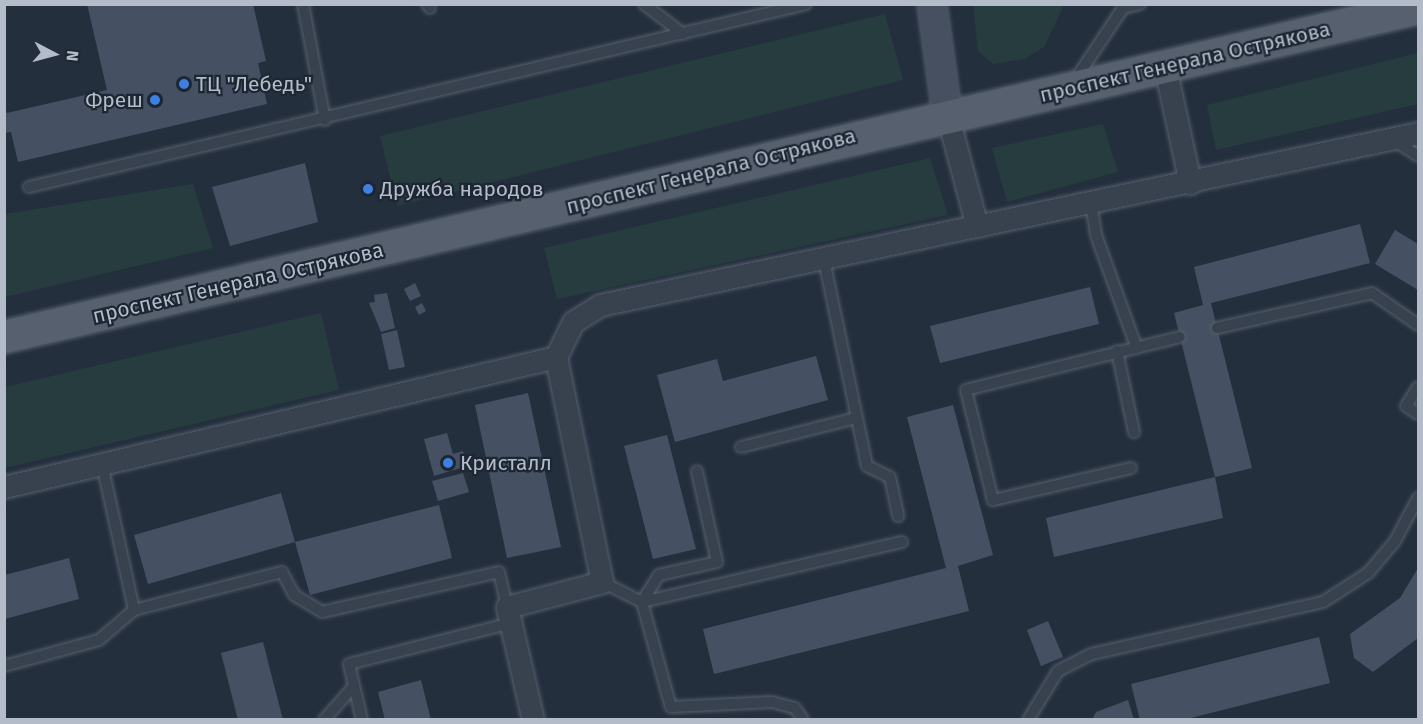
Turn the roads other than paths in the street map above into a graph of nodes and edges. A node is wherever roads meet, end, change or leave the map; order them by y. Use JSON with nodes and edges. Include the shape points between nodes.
{"nodes":[{"id":1,"x":303,"y":4,"type":"edge"},
{"id":2,"x":645,"y":4,"type":"edge"},
{"id":3,"x":806,"y":4,"type":"edge"},
{"id":4,"x":933,"y":4,"type":"edge"},
{"id":5,"x":1140,"y":4,"type":"edge"},
{"id":6,"x":1404,"y":8,"type":"edge"},
{"id":7,"x":683,"y":34,"type":"junction"},
{"id":8,"x":1165,"y":67,"type":"junction"},
{"id":9,"x":1069,"y":88,"type":"junction"},
{"id":10,"x":946,"y":114,"type":"junction"},
{"id":11,"x":325,"y":120,"type":"junction"},
{"id":12,"x":1419,"y":133,"type":"edge"},
{"id":13,"x":1392,"y":139,"type":"junction"},
{"id":14,"x":1419,"y":156,"type":"edge"},
{"id":15,"x":1190,"y":183,"type":"junction"},
{"id":16,"x":29,"y":187,"type":"dead end"},
{"id":17,"x":1091,"y":203,"type":"junction"},
{"id":18,"x":977,"y":226,"type":"junction"},
{"id":19,"x":824,"y":260,"type":"junction"},
{"id":20,"x":1419,"y":325,"type":"edge"},
{"id":21,"x":1217,"y":328,"type":"dead end"},
{"id":22,"x":4,"y":337,"type":"edge"},
{"id":23,"x":1180,"y":337,"type":"dead end"},
{"id":24,"x":1136,"y":346,"type":"junction"},
{"id":25,"x":1117,"y":351,"type":"junction"},
{"id":26,"x":556,"y":357,"type":"junction"},
{"id":27,"x":1419,"y":387,"type":"edge"},
{"id":28,"x":1419,"y":414,"type":"edge"},
{"id":29,"x":856,"y":418,"type":"junction"},
{"id":30,"x":1134,"y":432,"type":"dead end"},
{"id":31,"x":741,"y":447,"type":"dead end"},
{"id":32,"x":102,"y":464,"type":"junction"},
{"id":33,"x":1131,"y":468,"type":"dead end"},
{"id":34,"x":697,"y":471,"type":"dead end"},
{"id":35,"x":4,"y":487,"type":"edge"},
{"id":36,"x":1419,"y":498,"type":"edge"},
{"id":37,"x":898,"y":516,"type":"dead end"},
{"id":38,"x":902,"y":542,"type":"dead end"},
{"id":39,"x":602,"y":582,"type":"junction"},
{"id":40,"x":642,"y":602,"type":"junction"},
{"id":41,"x":134,"y":610,"type":"junction"},
{"id":42,"x":509,"y":615,"type":"junction"},
{"id":43,"x":4,"y":666,"type":"edge"},
{"id":44,"x":354,"y":686,"type":"junction"},
{"id":45,"x":324,"y":720,"type":"edge"},
{"id":46,"x":362,"y":720,"type":"edge"},
{"id":47,"x":533,"y":720,"type":"edge"},
{"id":48,"x":803,"y":720,"type":"edge"},
{"id":49,"x":1028,"y":720,"type":"edge"}],
"edges":[{"from":1,"to":11,"type":"lane"},
{"from":2,"to":7,"type":"lane"},
{"from":3,"to":7,"type":"lane"},
{"from":4,"to":10,"type":"main road"},
{"from":5,"to":9,"type":"lane","via":[[1123,8]]},
{"from":6,"to":8,"type":"main road","name":"проспект Генерала Острякова"},
{"from":7,"to":11,"type":"lane"},
{"from":8,"to":9,"type":"main road","name":"проспект Генерала Острякова"},
{"from":8,"to":15,"type":"street"},
{"from":9,"to":10,"type":"main road","name":"проспект Генерала Острякова"},
{"from":10,"to":18,"type":"street"},
{"from":10,"to":22,"type":"main road","name":"проспект Генерала Острякова"},
{"from":11,"to":16,"type":"lane"},
{"from":12,"to":13,"type":"street"},
{"from":13,"to":14,"type":"lane"},
{"from":13,"to":15,"type":"street"},
{"from":15,"to":17,"type":"street"},
{"from":17,"to":18,"type":"street"},
{"from":17,"to":24,"type":"lane","via":[[1096,235]]},
{"from":18,"to":19,"type":"street"},
{"from":19,"to":26,"type":"street","via":[[600,305],[573,322]]},
{"from":19,"to":29,"type":"lane"},
{"from":20,"to":21,"type":"lane","via":[[1372,293]]},
{"from":23,"to":24,"type":"lane"},
{"from":24,"to":25,"type":"lane"},
{"from":25,"to":30,"type":"lane"},
{"from":25,"to":33,"type":"lane","via":[[966,390],[993,500]]},
{"from":26,"to":32,"type":"street"},
{"from":26,"to":39,"type":"street"},
{"from":27,"to":28,"type":"lane","via":[[1406,406]]},
{"from":29,"to":31,"type":"lane"},
{"from":29,"to":37,"type":"lane","via":[[867,466],[890,477]]},
{"from":32,"to":35,"type":"street"},
{"from":32,"to":41,"type":"lane"},
{"from":34,"to":40,"type":"lane","via":[[717,562],[659,575]]},
{"from":36,"to":49,"type":"lane","via":[[1395,541],[1368,573],[1323,602],[1092,654],[1058,670]]},
{"from":38,"to":40,"type":"lane"},
{"from":39,"to":40,"type":"lane"},
{"from":39,"to":42,"type":"street"},
{"from":40,"to":48,"type":"lane","via":[[671,707],[772,702],[795,708]]},
{"from":41,"to":42,"type":"lane","via":[[282,572],[294,595],[322,612],[499,572]]},
{"from":41,"to":43,"type":"lane","via":[[99,640]]},
{"from":42,"to":44,"type":"lane","via":[[349,664]]},
{"from":42,"to":47,"type":"street"},
{"from":44,"to":45,"type":"lane"},
{"from":44,"to":46,"type":"lane"}]}
